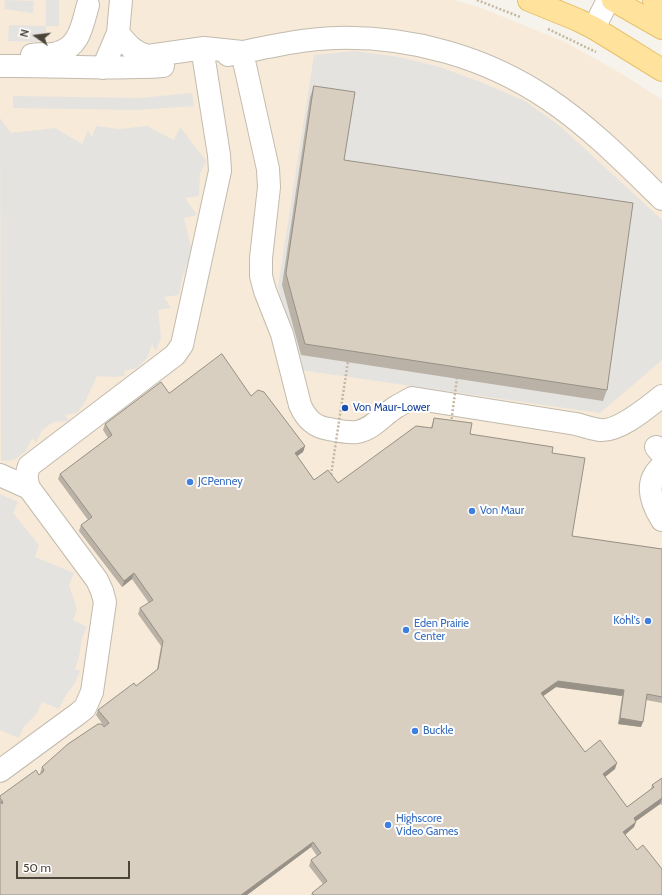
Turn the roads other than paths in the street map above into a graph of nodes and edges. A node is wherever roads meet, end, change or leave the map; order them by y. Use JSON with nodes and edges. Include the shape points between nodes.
{"nodes":[{"id":1,"x":120,"y":0,"type":"edge"},
{"id":2,"x":608,"y":0,"type":"edge"},
{"id":3,"x":614,"y":0,"type":"edge"},
{"id":4,"x":654,"y":0,"type":"edge"},
{"id":5,"x":88,"y":2,"type":"edge"},
{"id":6,"x":527,"y":10,"type":"edge"},
{"id":7,"x":662,"y":11,"type":"edge"},
{"id":8,"x":594,"y":28,"type":"junction"},
{"id":9,"x":662,"y":28,"type":"edge"},
{"id":10,"x":118,"y":33,"type":"junction"},
{"id":11,"x":242,"y":52,"type":"junction"},
{"id":12,"x":204,"y":60,"type":"junction"},
{"id":13,"x":6,"y":66,"type":"edge"},
{"id":14,"x":103,"y":68,"type":"junction"},
{"id":15,"x":662,"y":70,"type":"edge"},
{"id":16,"x":662,"y":199,"type":"edge"},
{"id":17,"x":662,"y":396,"type":"edge"},
{"id":18,"x":660,"y":456,"type":"edge"},
{"id":19,"x":0,"y":476,"type":"edge"},
{"id":20,"x":29,"y":488,"type":"junction"},
{"id":21,"x":662,"y":520,"type":"edge"},
{"id":22,"x":0,"y":772,"type":"edge"}],
"edges":[{"from":1,"to":10,"type":"street"},
{"from":2,"to":8,"type":"street"},
{"from":3,"to":9,"type":"main road"},
{"from":4,"to":7,"type":"main road"},
{"from":5,"to":13,"type":"street","via":[[79,36],[66,50],[57,54],[33,54]]},
{"from":5,"to":14,"type":"street","via":[[94,38]]},
{"from":6,"to":8,"type":"main road","via":[[578,20]]},
{"from":8,"to":15,"type":"main road"},
{"from":10,"to":11,"type":"street","via":[[134,50],[148,56],[204,48]]},
{"from":10,"to":14,"type":"street"},
{"from":11,"to":12,"type":"street"},
{"from":11,"to":16,"type":"street","via":[[299,41],[336,38],[401,42],[466,58],[507,75],[548,99],[588,130]]},
{"from":11,"to":17,"type":"street","via":[[268,169],[269,187],[261,276],[282,334],[300,405],[312,423],[322,428],[357,432],[373,425],[412,398],[601,430],[619,426]]},
{"from":12,"to":14,"type":"street","via":[[157,66]]},
{"from":12,"to":20,"type":"street","via":[[220,171],[184,340],[175,356],[29,466],[26,480]]},
{"from":13,"to":14,"type":"street"},
{"from":18,"to":21,"type":"street","via":[[650,487],[651,497]]},
{"from":19,"to":20,"type":"street"},
{"from":20,"to":22,"type":"street","via":[[97,580],[105,602],[92,692],[85,708]]}]}
